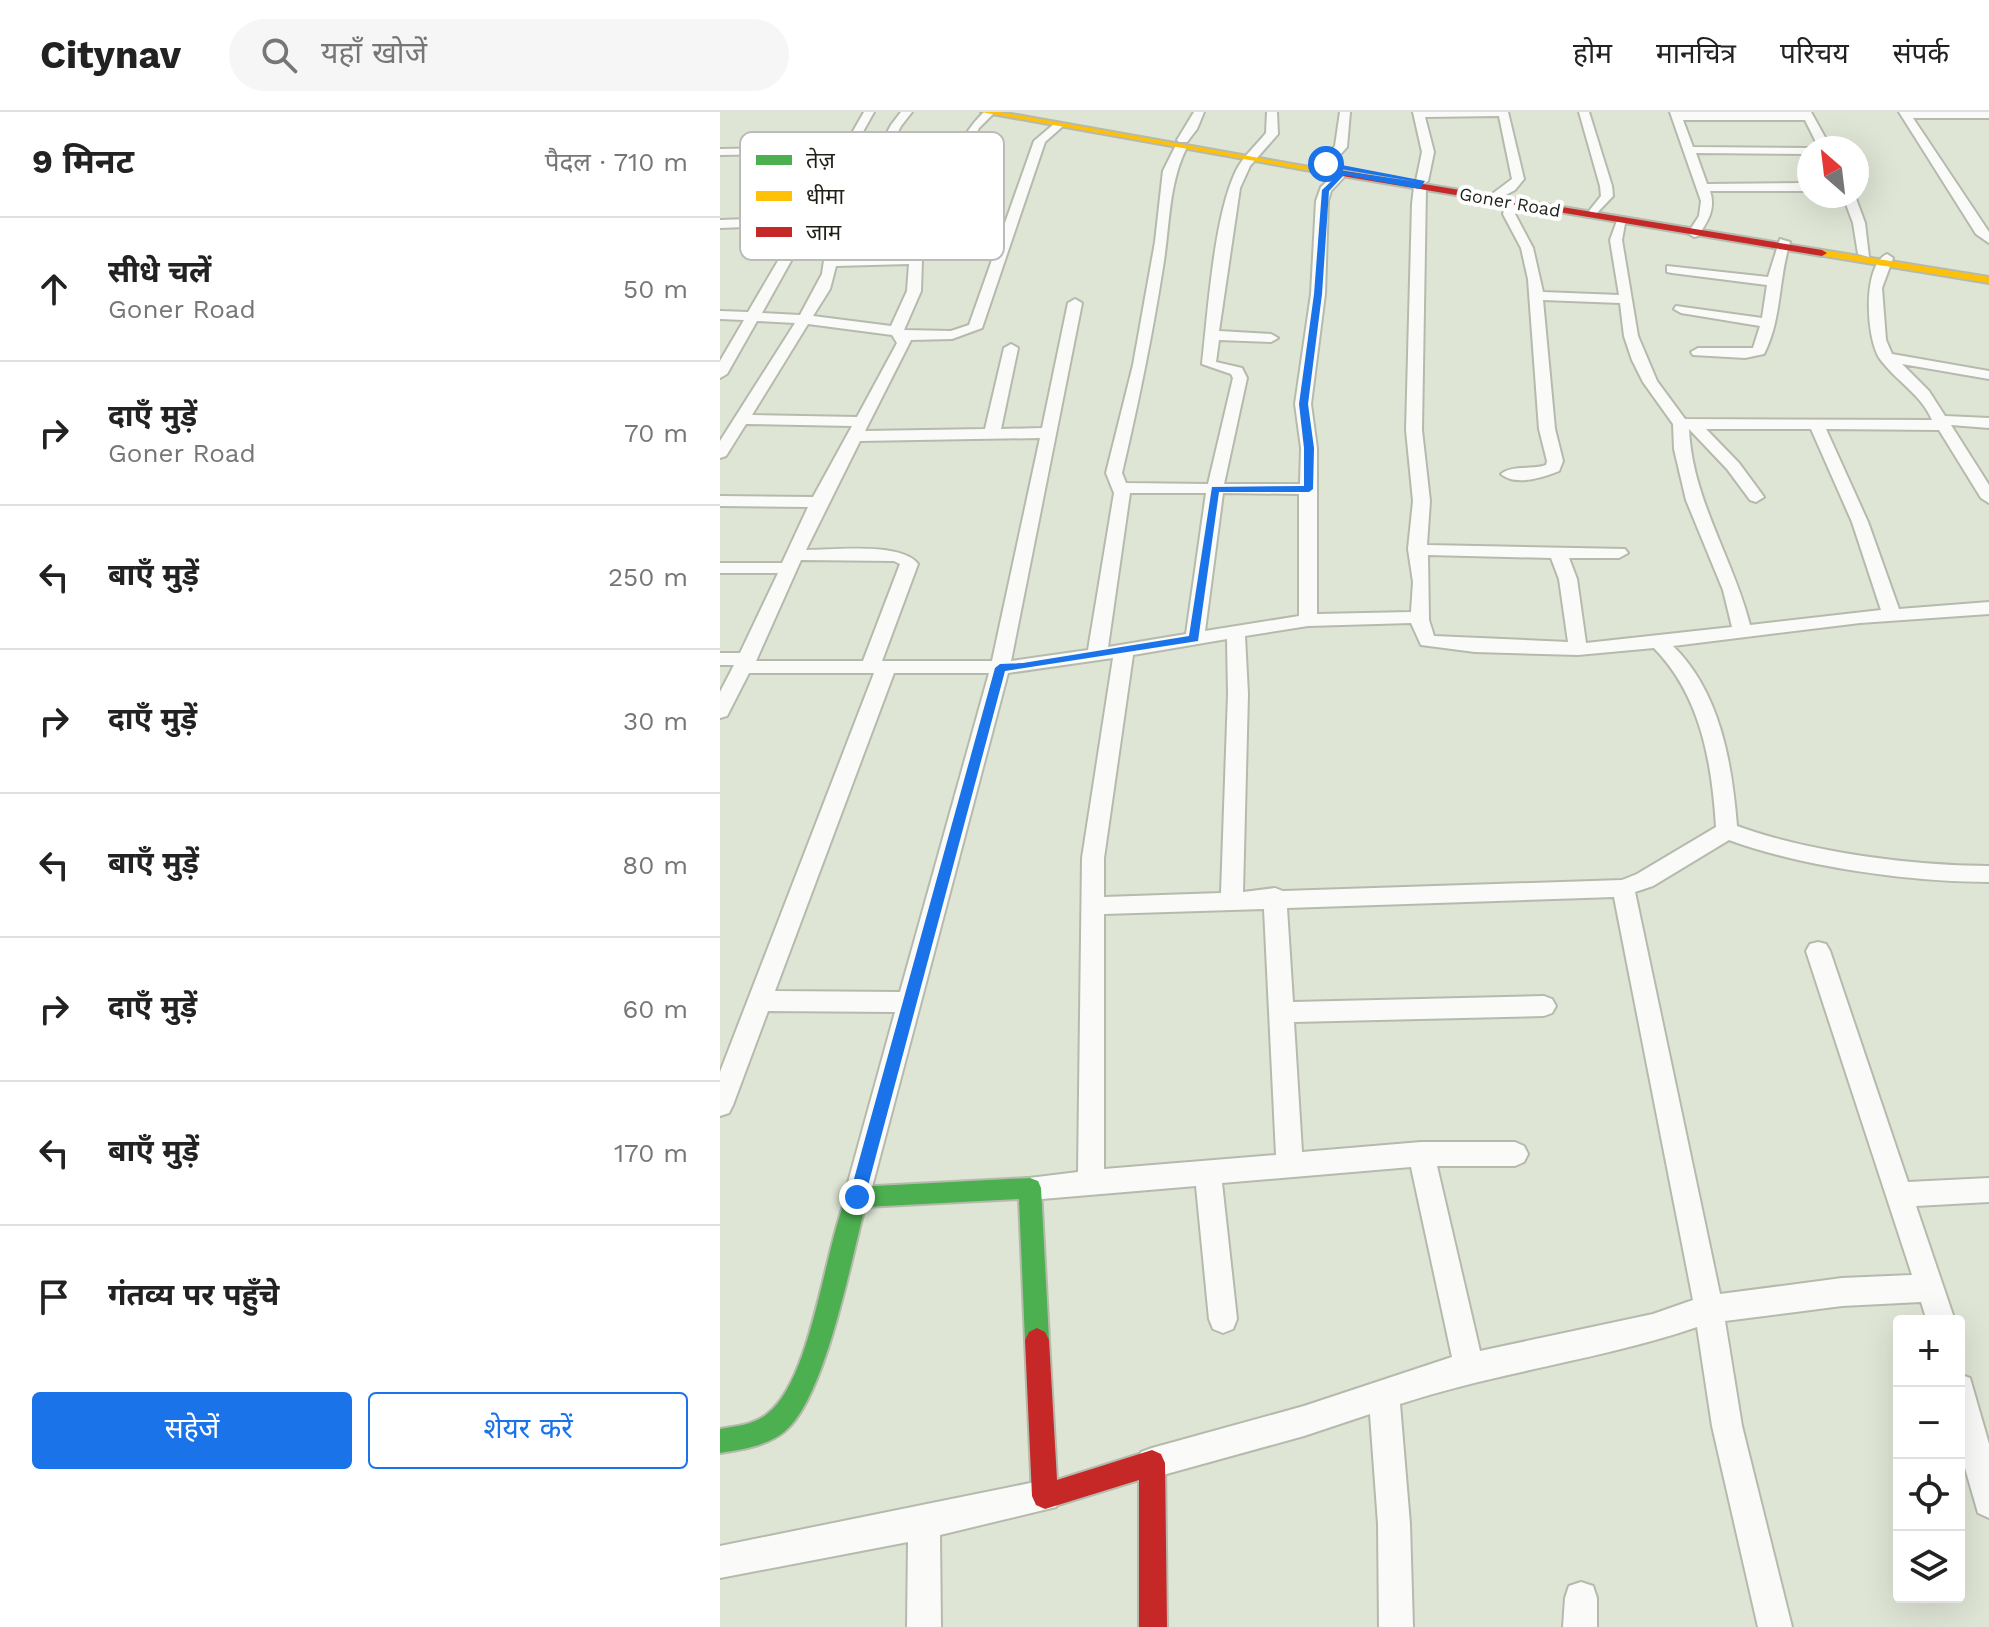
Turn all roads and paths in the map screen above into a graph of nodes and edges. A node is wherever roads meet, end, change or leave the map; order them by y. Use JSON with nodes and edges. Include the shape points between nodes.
{"nodes":[{"id":1,"x":869,"y":112,"type":"edge"},
{"id":2,"x":907,"y":112,"type":"edge"},
{"id":3,"x":988,"y":112,"type":"edge"},
{"id":4,"x":1023,"y":112,"type":"edge"},
{"id":5,"x":1199,"y":112,"type":"edge"},
{"id":6,"x":1272,"y":112,"type":"edge"},
{"id":7,"x":1345,"y":112,"type":"edge"},
{"id":8,"x":1503,"y":112,"type":"edge"},
{"id":9,"x":1584,"y":112,"type":"edge"},
{"id":10,"x":1418,"y":113,"type":"edge"},
{"id":11,"x":1906,"y":114,"type":"edge"},
{"id":12,"x":1676,"y":115,"type":"edge"},
{"id":13,"x":1807,"y":115,"type":"edge"},
{"id":14,"x":1989,"y":115,"type":"edge"},
{"id":15,"x":1058,"y":126,"type":"junction"},
{"id":16,"x":856,"y":132,"type":"edge"},
{"id":17,"x":894,"y":132,"type":"edge"},
{"id":18,"x":971,"y":132,"type":"edge"},
{"id":19,"x":1818,"y":136,"type":"edge"},
{"id":20,"x":1182,"y":143,"type":"junction"},
{"id":21,"x":1688,"y":150,"type":"junction"},
{"id":22,"x":1797,"y":151,"type":"edge"},
{"id":23,"x":720,"y":152,"type":"edge"},
{"id":24,"x":740,"y":152,"type":"edge"},
{"id":25,"x":1255,"y":156,"type":"junction"},
{"id":26,"x":1334,"y":168,"type":"junction"},
{"id":27,"x":1421,"y":184,"type":"junction"},
{"id":28,"x":1797,"y":187,"type":"edge"},
{"id":29,"x":1703,"y":188,"type":"junction"},
{"id":30,"x":1505,"y":199,"type":"junction"},
{"id":31,"x":1853,"y":208,"type":"edge"},
{"id":32,"x":1595,"y":211,"type":"junction"},
{"id":33,"x":1622,"y":221,"type":"junction"},
{"id":34,"x":740,"y":223,"type":"edge"},
{"id":35,"x":720,"y":224,"type":"edge"},
{"id":36,"x":1696,"y":231,"type":"junction"},
{"id":37,"x":1989,"y":239,"type":"edge"},
{"id":38,"x":1784,"y":245,"type":"junction"},
{"id":39,"x":1004,"y":248,"type":"edge"},
{"id":40,"x":1864,"y":254,"type":"junction"},
{"id":41,"x":785,"y":260,"type":"edge"},
{"id":42,"x":916,"y":260,"type":"joint"},
{"id":43,"x":1000,"y":260,"type":"edge"},
{"id":44,"x":1886,"y":261,"type":"junction"},
{"id":45,"x":830,"y":262,"type":"joint"},
{"id":46,"x":1672,"y":269,"type":"dead end"},
{"id":47,"x":1989,"y":273,"type":"edge"},
{"id":48,"x":1989,"y":280,"type":"edge"},
{"id":49,"x":1775,"y":282,"type":"junction"},
{"id":50,"x":1536,"y":296,"type":"junction"},
{"id":51,"x":1626,"y":299,"type":"junction"},
{"id":52,"x":1075,"y":303,"type":"dead end"},
{"id":53,"x":1681,"y":309,"type":"dead end"},
{"id":54,"x":720,"y":315,"type":"edge"},
{"id":55,"x":756,"y":315,"type":"junction"},
{"id":56,"x":804,"y":318,"type":"junction"},
{"id":57,"x":1769,"y":323,"type":"junction"},
{"id":58,"x":900,"y":334,"type":"junction"},
{"id":59,"x":1213,"y":335,"type":"junction"},
{"id":60,"x":1271,"y":338,"type":"dead end"},
{"id":61,"x":1011,"y":348,"type":"dead end"},
{"id":62,"x":1698,"y":352,"type":"dead end"},
{"id":63,"x":1886,"y":357,"type":"junction"},
{"id":64,"x":720,"y":374,"type":"edge"},
{"id":65,"x":1989,"y":375,"type":"edge"},
{"id":66,"x":741,"y":419,"type":"junction"},
{"id":67,"x":1941,"y":422,"type":"junction"},
{"id":68,"x":1817,"y":423,"type":"junction"},
{"id":69,"x":1989,"y":423,"type":"edge"},
{"id":70,"x":1687,"y":424,"type":"junction"},
{"id":71,"x":860,"y":429,"type":"junction"},
{"id":72,"x":992,"y":433,"type":"junction"},
{"id":73,"x":1048,"y":433,"type":"junction"},
{"id":74,"x":720,"y":453,"type":"edge"},
{"id":75,"x":1509,"y":474,"type":"dead end"},
{"id":76,"x":1121,"y":488,"type":"junction"},
{"id":77,"x":1215,"y":489,"type":"junction"},
{"id":78,"x":1309,"y":489,"type":"junction"},
{"id":79,"x":1756,"y":497,"type":"dead end"},
{"id":80,"x":1989,"y":498,"type":"edge"},
{"id":81,"x":720,"y":501,"type":"edge"},
{"id":82,"x":819,"y":502,"type":"junction"},
{"id":83,"x":1417,"y":549,"type":"junction"},
{"id":84,"x":1558,"y":552,"type":"junction"},
{"id":85,"x":1619,"y":553,"type":"dead end"},
{"id":86,"x":790,"y":562,"type":"junction"},
{"id":87,"x":720,"y":568,"type":"edge"},
{"id":88,"x":1989,"y":608,"type":"edge"},
{"id":89,"x":1892,"y":614,"type":"junction"},
{"id":90,"x":1420,"y":617,"type":"junction"},
{"id":91,"x":1308,"y":620,"type":"junction"},
{"id":92,"x":1742,"y":631,"type":"junction"},
{"id":93,"x":1236,"y":632,"type":"junction"},
{"id":94,"x":1195,"y":639,"type":"junction"},
{"id":95,"x":1658,"y":642,"type":"junction"},
{"id":96,"x":1578,"y":649,"type":"junction"},
{"id":97,"x":1124,"y":650,"type":"junction"},
{"id":98,"x":1097,"y":655,"type":"junction"},
{"id":99,"x":720,"y":659,"type":"edge"},
{"id":100,"x":745,"y":663,"type":"junction"},
{"id":101,"x":878,"y":668,"type":"junction"},
{"id":102,"x":1000,"y":668,"type":"junction"},
{"id":103,"x":720,"y":711,"type":"edge"},
{"id":104,"x":1727,"y":831,"type":"junction"},
{"id":105,"x":1989,"y":874,"type":"edge"},
{"id":106,"x":1623,"y":888,"type":"junction"},
{"id":107,"x":1275,"y":897,"type":"junction"},
{"id":108,"x":1232,"y":899,"type":"junction"},
{"id":109,"x":1094,"y":906,"type":"junction"},
{"id":110,"x":1818,"y":951,"type":"dead end"},
{"id":111,"x":760,"y":1001,"type":"junction"},
{"id":112,"x":909,"y":1002,"type":"junction"},
{"id":113,"x":1544,"y":1006,"type":"dead end"},
{"id":114,"x":1280,"y":1012,"type":"junction"},
{"id":115,"x":720,"y":1105,"type":"edge"},
{"id":116,"x":1421,"y":1154,"type":"junction"},
{"id":117,"x":1515,"y":1154,"type":"dead end"},
{"id":118,"x":1290,"y":1165,"type":"junction"},
{"id":119,"x":1208,"y":1172,"type":"junction"},
{"id":120,"x":1091,"y":1183,"type":"junction"},
{"id":121,"x":1030,"y":1188,"type":"junction"},
{"id":122,"x":1989,"y":1190,"type":"edge"},
{"id":123,"x":1900,"y":1195,"type":"junction"},
{"id":124,"x":857,"y":1197,"type":"junction"},
{"id":125,"x":1932,"y":1288,"type":"junction"},
{"id":126,"x":1709,"y":1309,"type":"junction"},
{"id":127,"x":1939,"y":1315,"type":"edge"},
{"id":128,"x":1223,"y":1319,"type":"dead end"},
{"id":129,"x":1469,"y":1368,"type":"junction"},
{"id":130,"x":1384,"y":1394,"type":"junction"},
{"id":131,"x":1965,"y":1399,"type":"edge"},
{"id":132,"x":1978,"y":1420,"type":"edge"},
{"id":133,"x":720,"y":1441,"type":"edge"},
{"id":134,"x":1152,"y":1463,"type":"junction"},
{"id":135,"x":1045,"y":1496,"type":"junction"},
{"id":136,"x":1989,"y":1502,"type":"edge"},
{"id":137,"x":924,"y":1523,"type":"junction"},
{"id":138,"x":720,"y":1562,"type":"edge"},
{"id":139,"x":924,"y":1627,"type":"edge"},
{"id":140,"x":1153,"y":1627,"type":"edge"},
{"id":141,"x":1396,"y":1627,"type":"edge"},
{"id":142,"x":1775,"y":1627,"type":"edge"}],
"edges":[{"from":1,"to":16,"type":"street"},
{"from":2,"to":17,"type":"street"},
{"from":3,"to":15,"type":"street","name":"Goner Road"},
{"from":3,"to":18,"type":"street"},
{"from":4,"to":20,"type":"street","name":"Goner Road"},
{"from":5,"to":20,"type":"street"},
{"from":6,"to":25,"type":"street","via":[[1272,134]]},
{"from":7,"to":26,"type":"street"},
{"from":8,"to":10,"type":"street"},
{"from":8,"to":30,"type":"street","via":[[1518,179]]},
{"from":9,"to":32,"type":"street","via":[[1606,186],[1607,196]]},
{"from":10,"to":27,"type":"street","via":[[1428,152]]},
{"from":11,"to":14,"type":"street"},
{"from":11,"to":37,"type":"street"},
{"from":12,"to":13,"type":"street"},
{"from":12,"to":21,"type":"street"},
{"from":13,"to":19,"type":"street"},
{"from":15,"to":20,"type":"street","name":"Goner Road"},
{"from":15,"to":39,"type":"street","via":[[1040,141]]},
{"from":20,"to":25,"type":"street","name":"Goner Road"},
{"from":20,"to":76,"type":"street","via":[[1169,171],[1140,365],[1114,473]]},
{"from":21,"to":22,"type":"street"},
{"from":21,"to":29,"type":"street"},
{"from":23,"to":24,"type":"street"},
{"from":25,"to":26,"type":"street","name":"Goner Road"},
{"from":25,"to":59,"type":"street","via":[[1234,188]]},
{"from":26,"to":27,"type":"street","name":"Goner Road"},
{"from":26,"to":78,"type":"street","via":[[1322,201],[1318,294],[1303,404]]},
{"from":27,"to":30,"type":"street","name":"Goner Road"},
{"from":27,"to":83,"type":"street","via":[[1415,293],[1414,431],[1422,515]]},
{"from":28,"to":29,"type":"street"},
{"from":29,"to":36,"type":"street","via":[[1705,216]]},
{"from":30,"to":32,"type":"street","name":"Goner Road"},
{"from":30,"to":33,"type":"street","name":"Goner Road"},
{"from":30,"to":50,"type":"street","via":[[1527,248]]},
{"from":31,"to":40,"type":"street"},
{"from":32,"to":36,"type":"street","name":"Goner Road"},
{"from":33,"to":36,"type":"street","name":"Goner Road"},
{"from":33,"to":51,"type":"street","via":[[1616,240]]},
{"from":34,"to":35,"type":"street"},
{"from":36,"to":38,"type":"street","name":"Goner Road"},
{"from":38,"to":40,"type":"street","name":"Goner Road"},
{"from":38,"to":44,"type":"street","name":"Goner Road"},
{"from":38,"to":49,"type":"street"},
{"from":40,"to":44,"type":"street","name":"Goner Road"},
{"from":41,"to":55,"type":"street"},
{"from":42,"to":45,"type":"street"},
{"from":42,"to":58,"type":"street","via":[[914,291]]},
{"from":43,"to":58,"type":"street","via":[[975,328],[952,335]]},
{"from":44,"to":47,"type":"street","name":"Goner Road"},
{"from":44,"to":48,"type":"street","name":"Goner Road"},
{"from":44,"to":63,"type":"street","via":[[1875,288],[1879,340]]},
{"from":45,"to":56,"type":"street","via":[[823,289]]},
{"from":46,"to":49,"type":"street"},
{"from":49,"to":57,"type":"street"},
{"from":50,"to":51,"type":"street"},
{"from":50,"to":75,"type":"street","via":[[1547,429],[1555,461],[1547,472]]},
{"from":51,"to":70,"type":"street","via":[[1639,360],[1650,382]]},
{"from":52,"to":73,"type":"street"},
{"from":53,"to":57,"type":"street"},
{"from":54,"to":55,"type":"street"},
{"from":55,"to":56,"type":"street"},
{"from":55,"to":64,"type":"street"},
{"from":56,"to":58,"type":"street"},
{"from":56,"to":66,"type":"street"},
{"from":57,"to":62,"type":"street","via":[[1759,351]]},
{"from":58,"to":71,"type":"street","via":[[904,343]]},
{"from":59,"to":60,"type":"street"},
{"from":59,"to":77,"type":"street","via":[[1209,364],[1237,371],[1240,378]]},
{"from":61,"to":72,"type":"street"},
{"from":63,"to":65,"type":"street"},
{"from":63,"to":67,"type":"street","via":[[1924,394]]},
{"from":66,"to":71,"type":"street"},
{"from":66,"to":74,"type":"street"},
{"from":67,"to":68,"type":"street"},
{"from":67,"to":69,"type":"street"},
{"from":67,"to":80,"type":"street"},
{"from":68,"to":70,"type":"street"},
{"from":68,"to":89,"type":"street"},
{"from":70,"to":79,"type":"street","via":[[1733,466]]},
{"from":70,"to":92,"type":"street","via":[[1682,449],[1694,500],[1732,590]]},
{"from":71,"to":72,"type":"street"},
{"from":71,"to":82,"type":"street"},
{"from":72,"to":73,"type":"street"},
{"from":73,"to":102,"type":"street"},
{"from":76,"to":77,"type":"street"},
{"from":76,"to":98,"type":"street"},
{"from":77,"to":78,"type":"street"},
{"from":77,"to":94,"type":"street"},
{"from":78,"to":91,"type":"street"},
{"from":81,"to":82,"type":"street"},
{"from":82,"to":86,"type":"street"},
{"from":83,"to":84,"type":"street"},
{"from":83,"to":90,"type":"street"},
{"from":84,"to":85,"type":"street"},
{"from":84,"to":96,"type":"street","via":[[1568,579]]},
{"from":86,"to":87,"type":"street"},
{"from":86,"to":100,"type":"street"},
{"from":86,"to":101,"type":"street","via":[[896,556],[909,564]]},
{"from":88,"to":89,"type":"street"},
{"from":89,"to":92,"type":"street"},
{"from":90,"to":91,"type":"street"},
{"from":90,"to":96,"type":"street","via":[[1423,636],[1435,643]]},
{"from":91,"to":93,"type":"street"},
{"from":92,"to":95,"type":"street"},
{"from":93,"to":94,"type":"street"},
{"from":93,"to":108,"type":"street"},
{"from":94,"to":97,"type":"street"},
{"from":95,"to":96,"type":"street"},
{"from":95,"to":104,"type":"street","via":[[1674,654],[1703,708],[1718,763]]},
{"from":97,"to":98,"type":"street"},
{"from":97,"to":109,"type":"street","via":[[1093,858]]},
{"from":98,"to":102,"type":"street"},
{"from":99,"to":100,"type":"street"},
{"from":100,"to":101,"type":"street"},
{"from":100,"to":103,"type":"street"},
{"from":101,"to":102,"type":"street"},
{"from":101,"to":111,"type":"street"},
{"from":102,"to":112,"type":"street"},
{"from":104,"to":105,"type":"street","via":[[1777,849],[1948,874]]},
{"from":104,"to":106,"type":"street"},
{"from":106,"to":107,"type":"street"},
{"from":106,"to":126,"type":"street"},
{"from":107,"to":108,"type":"street"},
{"from":107,"to":114,"type":"street"},
{"from":108,"to":109,"type":"street"},
{"from":109,"to":120,"type":"street"},
{"from":110,"to":123,"type":"street"},
{"from":111,"to":112,"type":"street"},
{"from":111,"to":115,"type":"street"},
{"from":112,"to":124,"type":"street"},
{"from":113,"to":114,"type":"street"},
{"from":114,"to":118,"type":"street"},
{"from":116,"to":117,"type":"street"},
{"from":116,"to":118,"type":"street"},
{"from":116,"to":129,"type":"street"},
{"from":118,"to":119,"type":"street"},
{"from":119,"to":120,"type":"street"},
{"from":119,"to":128,"type":"street"},
{"from":120,"to":121,"type":"street"},
{"from":121,"to":124,"type":"street"},
{"from":121,"to":135,"type":"street"},
{"from":122,"to":123,"type":"street"},
{"from":123,"to":125,"type":"street"},
{"from":124,"to":133,"type":"street","via":[[809,1372],[797,1398],[779,1421],[758,1435]]},
{"from":125,"to":126,"type":"street","via":[[1842,1292]]},
{"from":125,"to":127,"type":"street"},
{"from":126,"to":129,"type":"street","via":[[1653,1328]]},
{"from":126,"to":142,"type":"street","via":[[1727,1426]]},
{"from":129,"to":130,"type":"street"},
{"from":130,"to":134,"type":"street"},
{"from":130,"to":141,"type":"street"},
{"from":131,"to":132,"type":"street"},
{"from":132,"to":136,"type":"street"},
{"from":134,"to":135,"type":"street"},
{"from":134,"to":140,"type":"street"},
{"from":135,"to":137,"type":"street"},
{"from":137,"to":138,"type":"street"},
{"from":137,"to":139,"type":"street"}]}
